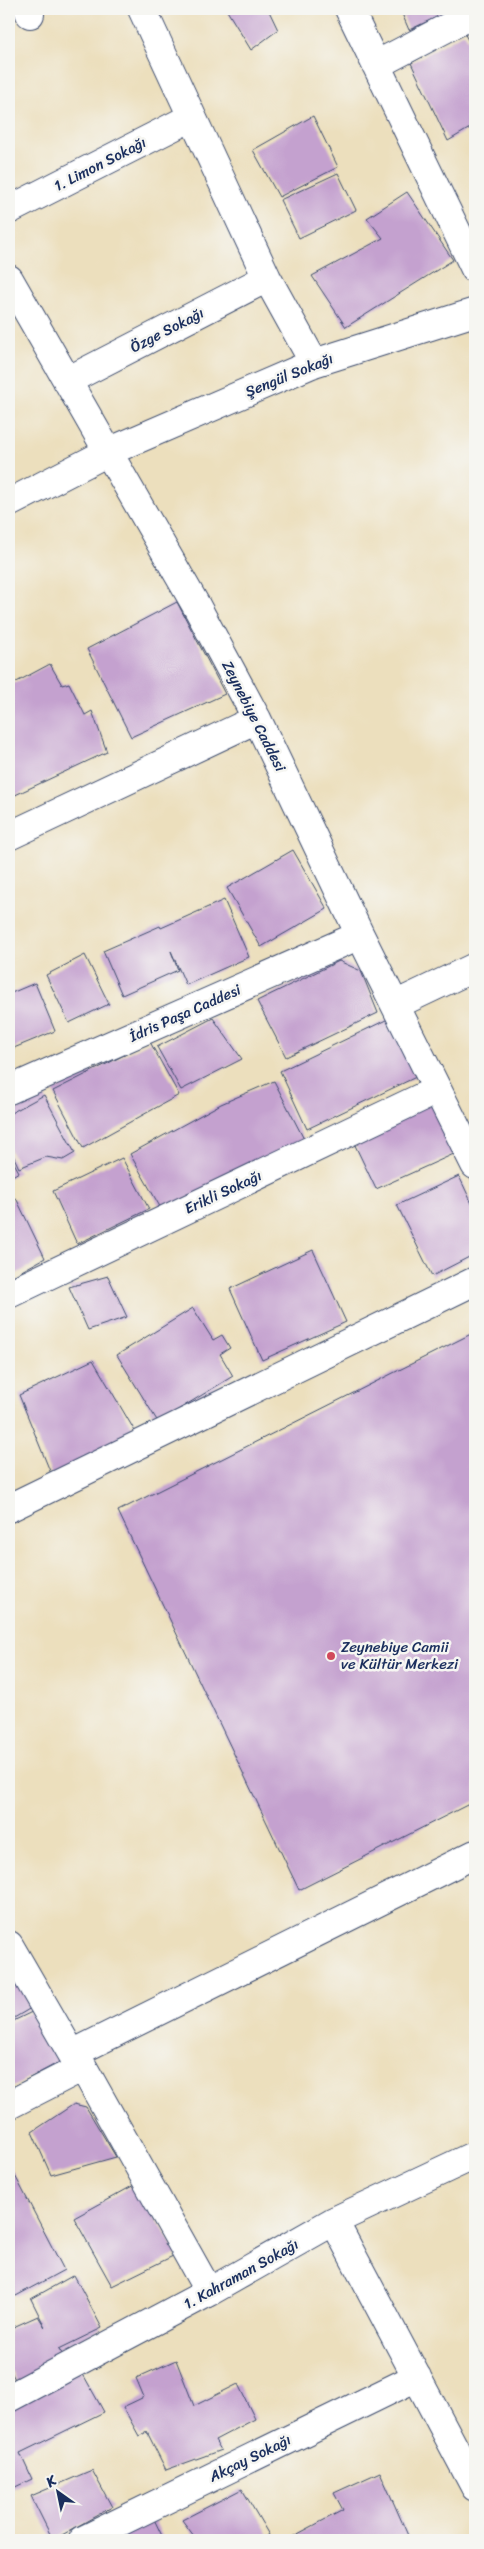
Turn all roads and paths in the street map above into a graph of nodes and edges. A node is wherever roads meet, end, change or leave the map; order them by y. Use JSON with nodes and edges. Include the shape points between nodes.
{"nodes":[{"id":1,"x":142,"y":9,"type":"edge"},
{"id":2,"x":349,"y":9,"type":"edge"},
{"id":3,"x":475,"y":13,"type":"edge"},
{"id":4,"x":376,"y":65,"type":"junction"},
{"id":5,"x":192,"y":117,"type":"junction"},
{"id":6,"x":9,"y":210,"type":"edge"},
{"id":7,"x":475,"y":269,"type":"edge"},
{"id":8,"x":267,"y":278,"type":"junction"},
{"id":9,"x":9,"y":280,"type":"edge"},
{"id":10,"x":475,"y":312,"type":"edge"},
{"id":11,"x":314,"y":362,"type":"junction"},
{"id":12,"x":67,"y":381,"type":"junction"},
{"id":13,"x":108,"y":452,"type":"junction"},
{"id":14,"x":9,"y":503,"type":"edge"},
{"id":15,"x":258,"y":719,"type":"junction"},
{"id":16,"x":9,"y":836,"type":"edge"},
{"id":17,"x":360,"y":935,"type":"junction"},
{"id":18,"x":475,"y":967,"type":"edge"},
{"id":19,"x":395,"y":1005,"type":"junction"},
{"id":20,"x":9,"y":1090,"type":"edge"},
{"id":21,"x":437,"y":1090,"type":"junction"},
{"id":22,"x":472,"y":1150,"type":"edge"},
{"id":23,"x":475,"y":1281,"type":"edge"},
{"id":24,"x":9,"y":1294,"type":"edge"},
{"id":25,"x":9,"y":1508,"type":"edge"},
{"id":26,"x":475,"y":1854,"type":"edge"},
{"id":27,"x":9,"y":1945,"type":"edge"},
{"id":28,"x":77,"y":2061,"type":"junction"},
{"id":29,"x":9,"y":2105,"type":"edge"},
{"id":30,"x":475,"y":2155,"type":"edge"},
{"id":31,"x":334,"y":2221,"type":"junction"},
{"id":32,"x":209,"y":2292,"type":"junction"},
{"id":33,"x":418,"y":2377,"type":"junction"},
{"id":34,"x":9,"y":2398,"type":"edge"},
{"id":35,"x":475,"y":2487,"type":"edge"},
{"id":36,"x":83,"y":2540,"type":"edge"}],
"edges":[{"from":1,"to":5,"type":"street"},
{"from":2,"to":4,"type":"street"},
{"from":3,"to":4,"type":"street"},
{"from":4,"to":7,"type":"street"},
{"from":5,"to":6,"type":"street","name":"1. Limon Sokağı"},
{"from":5,"to":8,"type":"street"},
{"from":8,"to":11,"type":"street"},
{"from":8,"to":12,"type":"street","name":"Özge Sokağı"},
{"from":9,"to":12,"type":"street","name":"Zeynebiye Caddesi"},
{"from":10,"to":11,"type":"street","name":"Şengül Sokağı"},
{"from":11,"to":13,"type":"street","name":"Şengül Sokağı"},
{"from":12,"to":13,"type":"street","name":"Zeynebiye Caddesi"},
{"from":13,"to":14,"type":"street","name":"Şengül Sokağı"},
{"from":13,"to":15,"type":"street","name":"Zeynebiye Caddesi"},
{"from":15,"to":16,"type":"street"},
{"from":15,"to":17,"type":"street","name":"Zeynebiye Caddesi"},
{"from":17,"to":19,"type":"street","name":"Zeynebiye Caddesi"},
{"from":17,"to":20,"type":"street","name":"İdris Paşa Caddesi"},
{"from":18,"to":19,"type":"street"},
{"from":19,"to":21,"type":"street","name":"Zeynebiye Caddesi"},
{"from":21,"to":22,"type":"street","name":"Zeynebiye Caddesi"},
{"from":21,"to":24,"type":"street","name":"Erikli Sokağı"},
{"from":23,"to":25,"type":"street"},
{"from":26,"to":28,"type":"street"},
{"from":27,"to":28,"type":"street"},
{"from":28,"to":29,"type":"street"},
{"from":28,"to":32,"type":"street"},
{"from":30,"to":31,"type":"street","name":"1. Kahraman Sokağı"},
{"from":31,"to":32,"type":"street","name":"1. Kahraman Sokağı"},
{"from":31,"to":33,"type":"street"},
{"from":32,"to":34,"type":"street","name":"1. Kahraman Sokağı"},
{"from":33,"to":35,"type":"street"},
{"from":33,"to":36,"type":"street","name":"Akçay Sokağı"}]}
